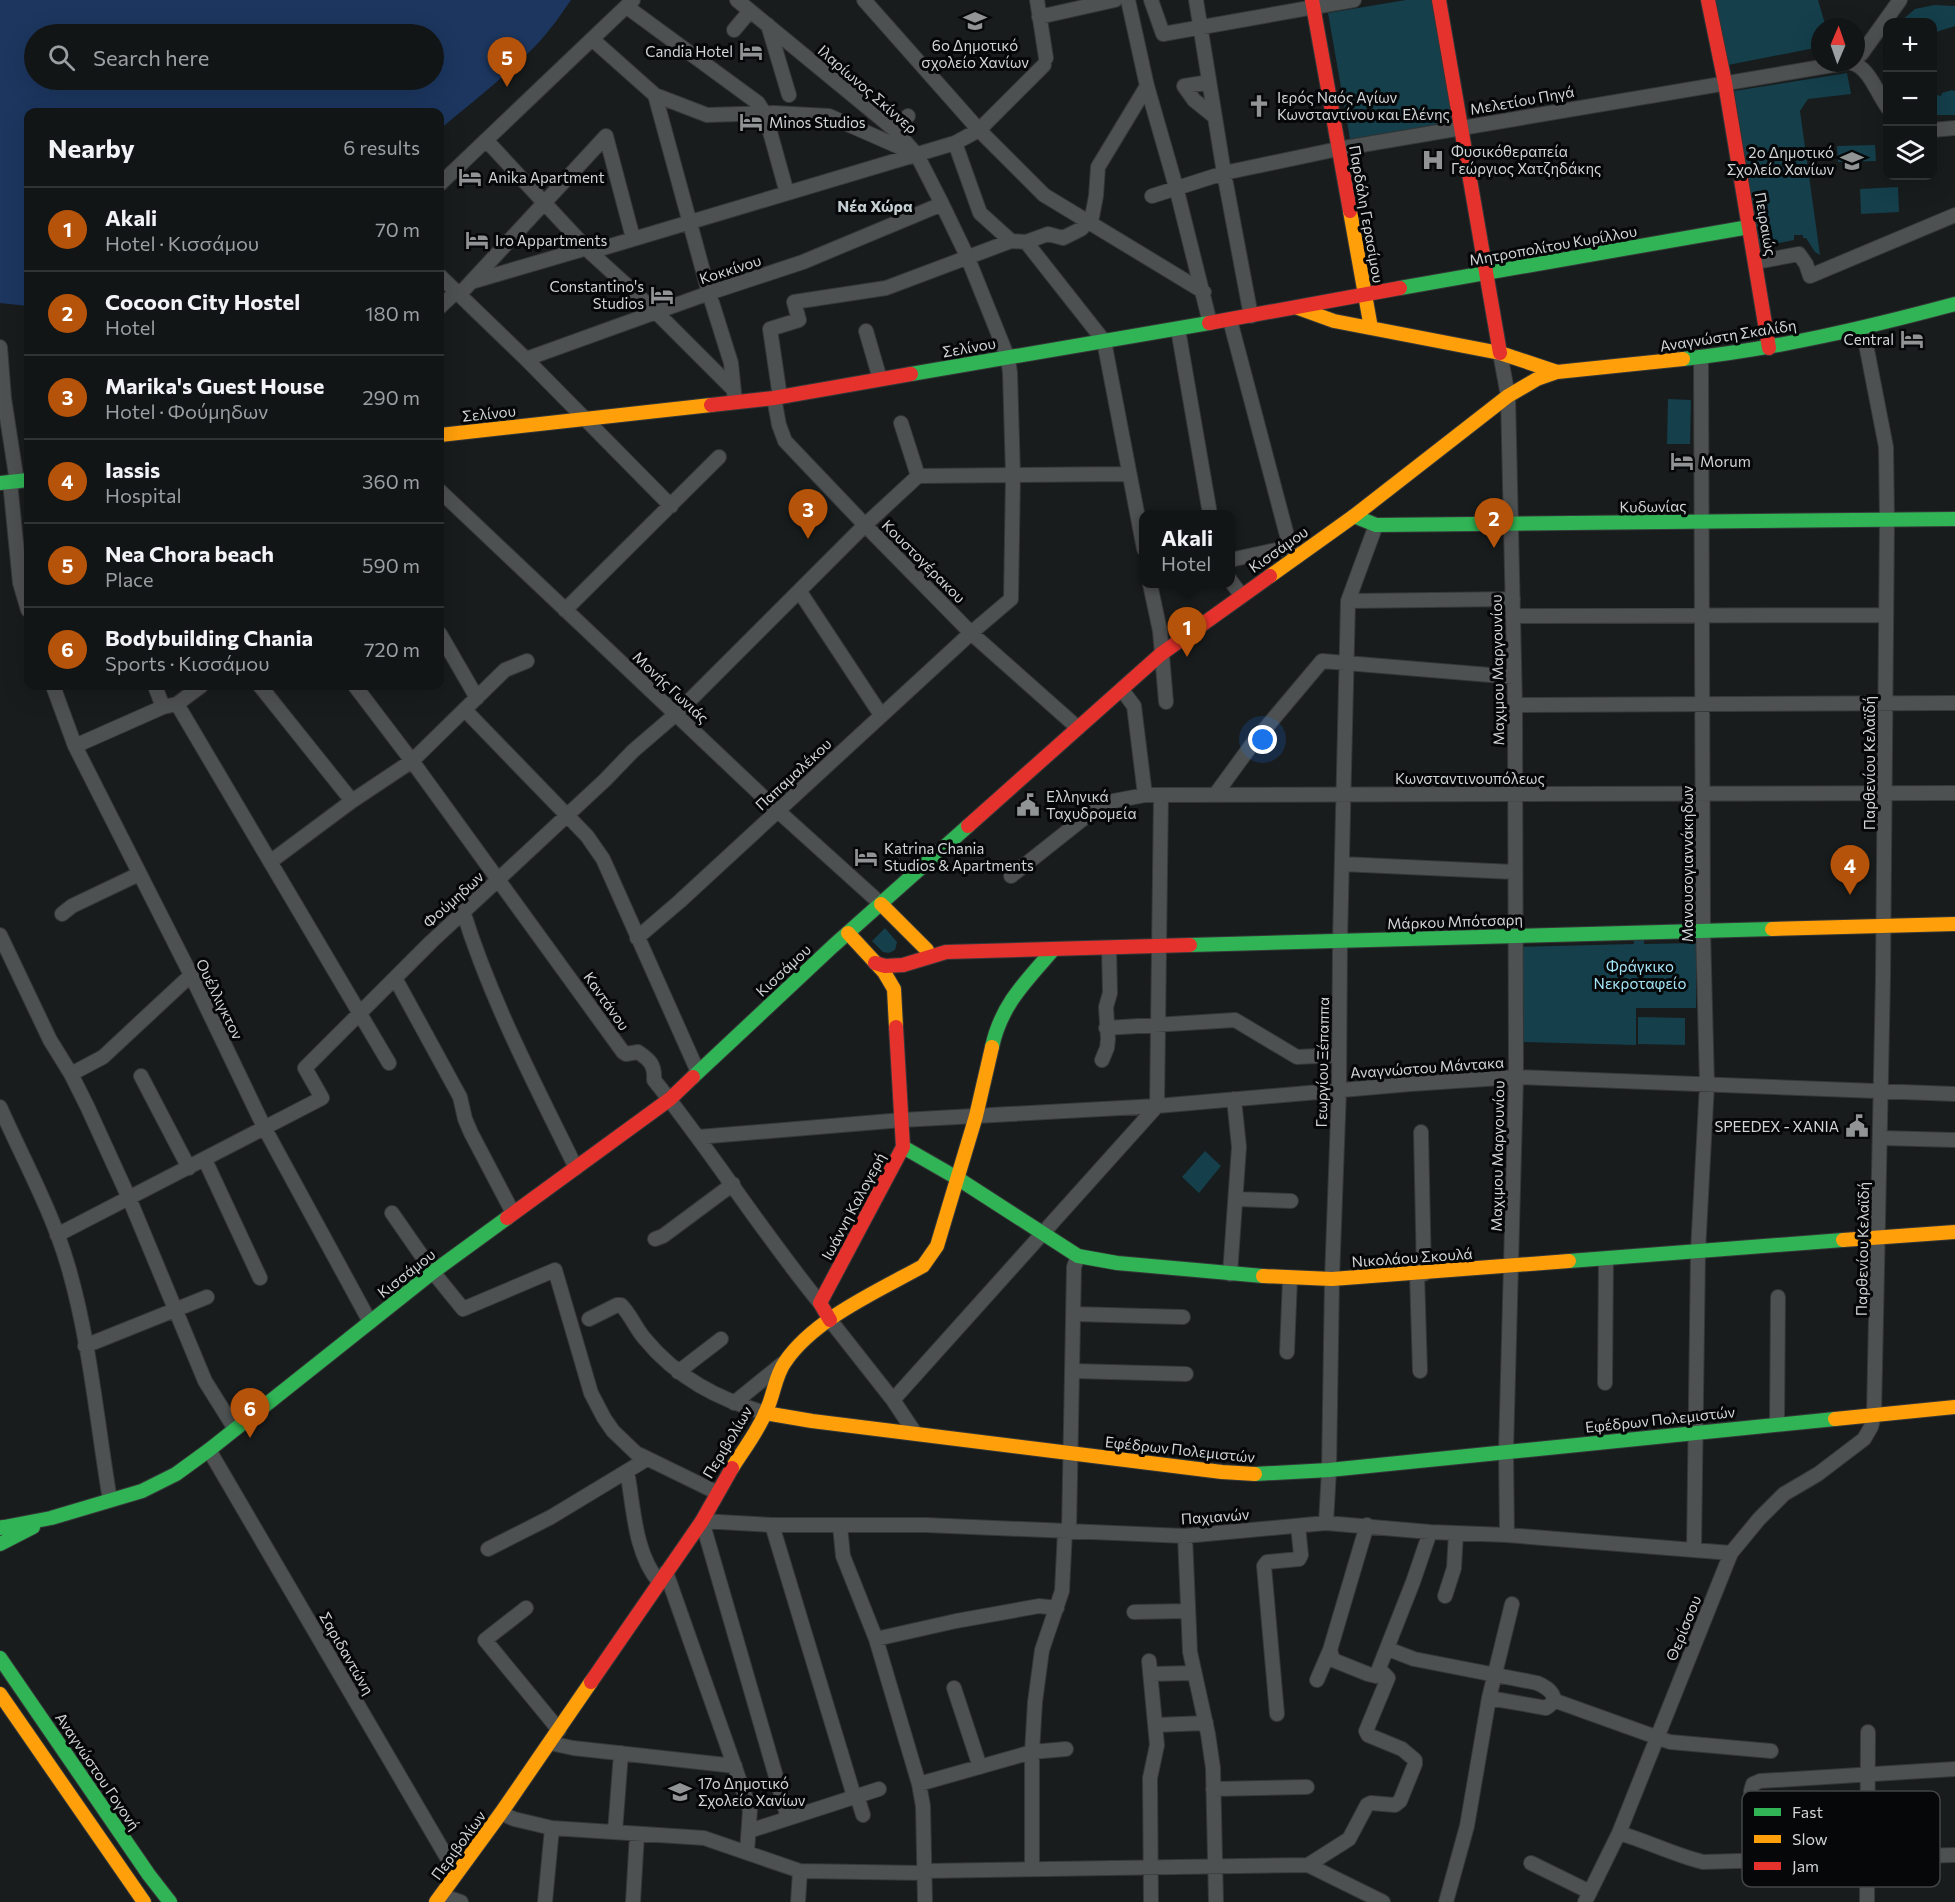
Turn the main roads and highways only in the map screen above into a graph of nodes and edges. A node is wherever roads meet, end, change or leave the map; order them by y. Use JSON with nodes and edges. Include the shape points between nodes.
{"nodes":[{"id":1,"x":1439,"y":0,"type":"edge"},
{"id":2,"x":1708,"y":0,"type":"edge"},
{"id":3,"x":1313,"y":4,"type":"edge"},
{"id":4,"x":1749,"y":227,"type":"junction"},
{"id":5,"x":1485,"y":274,"type":"junction"},
{"id":6,"x":1364,"y":295,"type":"junction"},
{"id":7,"x":1955,"y":304,"type":"edge"},
{"id":8,"x":1298,"y":308,"type":"junction"},
{"id":9,"x":1371,"y":328,"type":"junction"},
{"id":10,"x":1769,"y":348,"type":"junction"},
{"id":11,"x":1500,"y":353,"type":"junction"},
{"id":12,"x":1557,"y":372,"type":"junction"},
{"id":13,"x":1508,"y":396,"type":"joint"},
{"id":14,"x":444,"y":435,"type":"edge"},
{"id":15,"x":1354,"y":516,"type":"junction"},
{"id":16,"x":1955,"y":519,"type":"edge"},
{"id":17,"x":881,"y":904,"type":"junction"},
{"id":18,"x":1955,"y":924,"type":"edge"},
{"id":19,"x":848,"y":933,"type":"junction"},
{"id":20,"x":927,"y":950,"type":"junction"},
{"id":21,"x":1053,"y":950,"type":"junction"},
{"id":22,"x":955,"y":952,"type":"junction"},
{"id":23,"x":875,"y":963,"type":"junction"},
{"id":24,"x":896,"y":966,"type":"junction"},
{"id":25,"x":894,"y":989,"type":"junction"},
{"id":26,"x":903,"y":1147,"type":"junction"},
{"id":27,"x":957,"y":1178,"type":"junction"},
{"id":28,"x":1955,"y":1232,"type":"edge"},
{"id":29,"x":830,"y":1320,"type":"junction"},
{"id":30,"x":1955,"y":1407,"type":"edge"},
{"id":31,"x":765,"y":1413,"type":"junction"},
{"id":32,"x":51,"y":1518,"type":"junction"},
{"id":33,"x":1,"y":1528,"type":"edge"},
{"id":34,"x":0,"y":1544,"type":"edge"},
{"id":35,"x":0,"y":1658,"type":"edge"},
{"id":36,"x":0,"y":1694,"type":"edge"},
{"id":37,"x":439,"y":1899,"type":"edge"},
{"id":38,"x":144,"y":1902,"type":"edge"},
{"id":39,"x":170,"y":1902,"type":"edge"}],
"edges":[{"from":1,"to":5,"type":"main road"},
{"from":2,"to":4,"type":"main road","name":"Πειραιώς"},
{"from":3,"to":6,"type":"main road","name":"Παρδάλη Γερασίμου"},
{"from":4,"to":5,"type":"main road","name":"Μητροπολίτου Κυρίλλου"},
{"from":4,"to":10,"type":"main road","name":"Πειραιώς"},
{"from":5,"to":6,"type":"main road","name":"Μητροπολίτου Κυρίλλου"},
{"from":5,"to":11,"type":"main road"},
{"from":6,"to":8,"type":"main road","name":"Μητροπολίτου Κυρίλλου"},
{"from":6,"to":9,"type":"main road","name":"Παρδάλη Γερασίμου"},
{"from":7,"to":10,"type":"main road","name":"Αναγνώστη Σκαλίδη","via":[[1863,329]]},
{"from":8,"to":9,"type":"main road","name":"Σελίνου","via":[[1334,321]]},
{"from":8,"to":14,"type":"main road","name":"Σελίνου","via":[[777,397],[734,395]]},
{"from":9,"to":11,"type":"main road","name":"Σελίνου"},
{"from":10,"to":12,"type":"main road","name":"Αναγνώστη Σκαλίδη"},
{"from":11,"to":12,"type":"main road","name":"Σελίνου"},
{"from":12,"to":13,"type":"main road","name":"Αναγνώστη Σκαλίδη","via":[[1546,374]]},
{"from":13,"to":15,"type":"main road","name":"Κισσάμου"},
{"from":15,"to":16,"type":"main road","name":"Κυδωνίας","via":[[1376,525]]},
{"from":15,"to":17,"type":"main road","name":"Κισσάμου","via":[[1293,552],[1161,654]]},
{"from":17,"to":19,"type":"main road","name":"Κισσάμου"},
{"from":17,"to":20,"type":"main road"},
{"from":18,"to":21,"type":"main road","name":"Μάρκου Μπότσαρη"},
{"from":19,"to":23,"type":"main road"},
{"from":19,"to":32,"type":"main road","name":"Κισσάμου","via":[[670,1099],[433,1272],[210,1450],[156,1485]]},
{"from":20,"to":22,"type":"main road","name":"Μάρκου Μπότσαρη"},
{"from":20,"to":24,"type":"main road","name":"Μάρκου Μπότσαρη","via":[[908,954]]},
{"from":21,"to":22,"type":"main road","name":"Μάρκου Μπότσαρη"},
{"from":21,"to":27,"type":"main road","name":"Περιβολίων","via":[[1002,1014]]},
{"from":22,"to":24,"type":"main road","name":"Μάρκου Μπότσαρη","via":[[938,952]]},
{"from":23,"to":24,"type":"main road"},
{"from":23,"to":25,"type":"main road"},
{"from":24,"to":25,"type":"main road"},
{"from":25,"to":26,"type":"main road","name":"Ιωάννη Καλογερή"},
{"from":26,"to":27,"type":"main road","name":"Νικολάου Σκουλά"},
{"from":26,"to":29,"type":"main road","name":"Ιωάννη Καλογερή","via":[[819,1303]]},
{"from":27,"to":28,"type":"main road","name":"Νικολάου Σκουλά","via":[[1078,1256],[1290,1278],[1332,1280],[1421,1274]]},
{"from":27,"to":29,"type":"main road","name":"Περιβολίων","via":[[932,1256],[922,1266]]},
{"from":29,"to":31,"type":"main road","name":"Περιβολίων","via":[[784,1363]]},
{"from":30,"to":31,"type":"main road","name":"Εφέδρων Πολεμιστών","via":[[1260,1474],[1071,1454]]},
{"from":31,"to":37,"type":"main road","name":"Περιβολίων","via":[[702,1521]]},
{"from":32,"to":33,"type":"main road","name":"Κισσάμου"},
{"from":32,"to":34,"type":"main road","name":"Κισσάμου"},
{"from":35,"to":39,"type":"main road","name":"Αναγνώστου Γογονή"},
{"from":36,"to":38,"type":"main road"}]}
